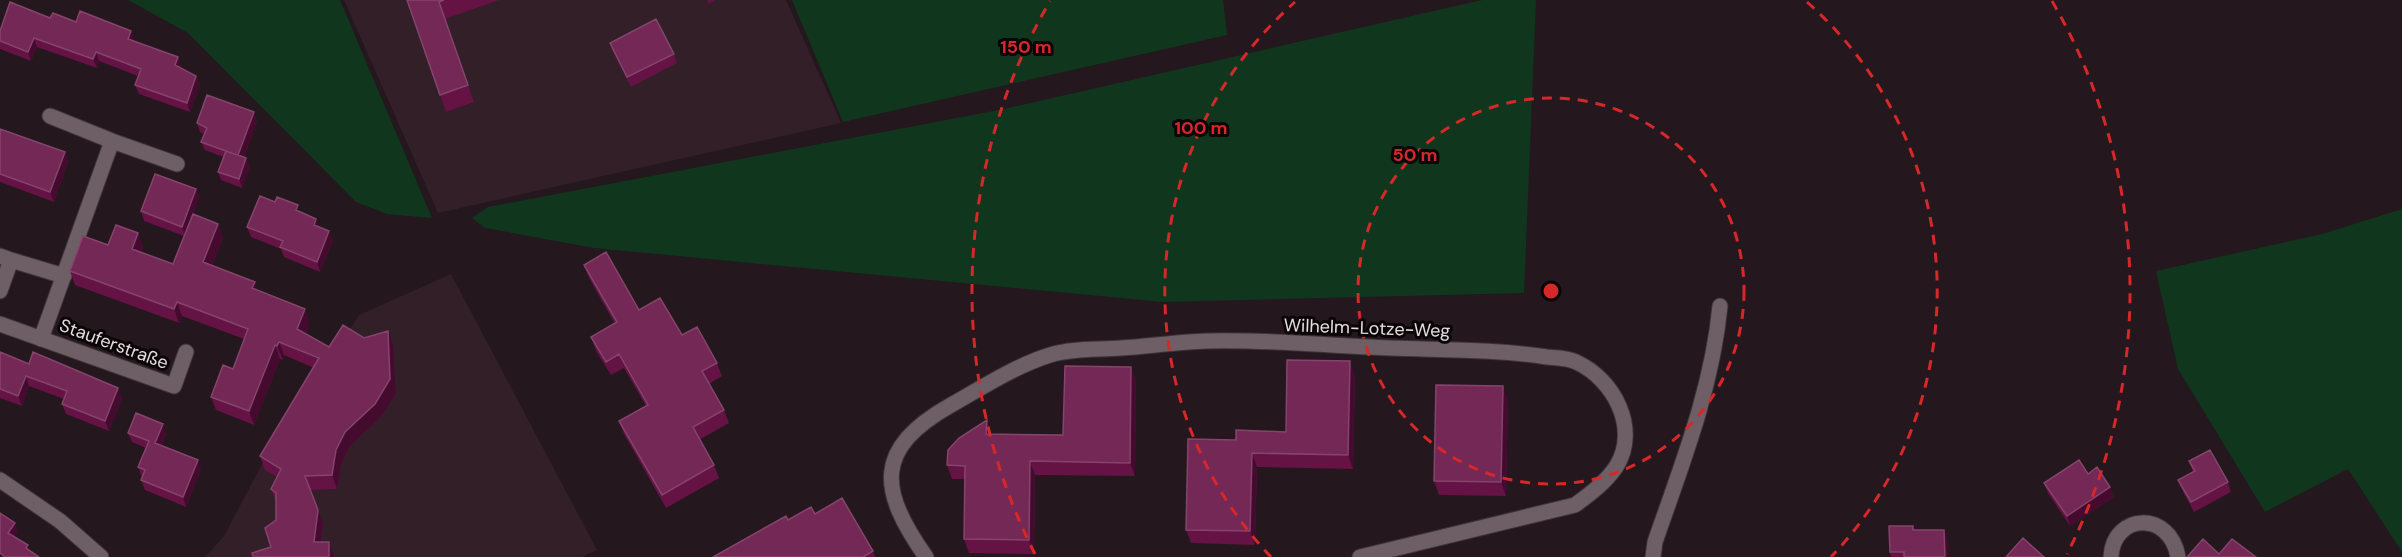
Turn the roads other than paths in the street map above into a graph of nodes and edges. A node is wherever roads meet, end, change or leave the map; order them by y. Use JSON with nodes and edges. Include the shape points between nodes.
{"nodes":[{"id":1,"x":50,"y":116,"type":"dead end"},
{"id":2,"x":112,"y":141,"type":"junction"},
{"id":3,"x":177,"y":164,"type":"dead end"},
{"id":4,"x":6,"y":258,"type":"edge"},
{"id":5,"x":64,"y":276,"type":"junction"},
{"id":6,"x":0,"y":291,"type":"edge"},
{"id":7,"x":1720,"y":306,"type":"dead end"},
{"id":8,"x":0,"y":324,"type":"edge"},
{"id":9,"x":41,"y":339,"type":"junction"},
{"id":10,"x":186,"y":352,"type":"dead end"},
{"id":11,"x":0,"y":480,"type":"edge"},
{"id":12,"x":101,"y":557,"type":"edge"},
{"id":13,"x":926,"y":557,"type":"edge"},
{"id":14,"x":1360,"y":557,"type":"edge"},
{"id":15,"x":1653,"y":557,"type":"edge"},
{"id":16,"x":2111,"y":557,"type":"edge"},
{"id":17,"x":2178,"y":557,"type":"edge"}],
"edges":[{"from":1,"to":2,"type":"street"},
{"from":2,"to":3,"type":"street"},
{"from":2,"to":5,"type":"street","name":"Stauferstraße"},
{"from":4,"to":5,"type":"street"},
{"from":4,"to":6,"type":"street"},
{"from":5,"to":9,"type":"street","name":"Stauferstraße"},
{"from":7,"to":15,"type":"street","via":[[1716,347],[1701,411]]},
{"from":8,"to":9,"type":"street","name":"Stauferstraße"},
{"from":9,"to":10,"type":"street","name":"Stauferstraße","via":[[174,386]]},
{"from":11,"to":12,"type":"street","via":[[60,521]]},
{"from":13,"to":14,"type":"street","name":"Wilhelm-Lotze-Weg","via":[[903,525],[893,499],[892,468],[899,448],[912,430],[935,414],[1023,365],[1053,353],[1209,341],[1519,353],[1575,361],[1597,375],[1617,397],[1624,417],[1624,447],[1616,466],[1596,490],[1575,505]]},
{"from":16,"to":17,"type":"street","via":[[2114,541],[2123,530],[2150,523],[2165,530],[2175,543]]}]}
